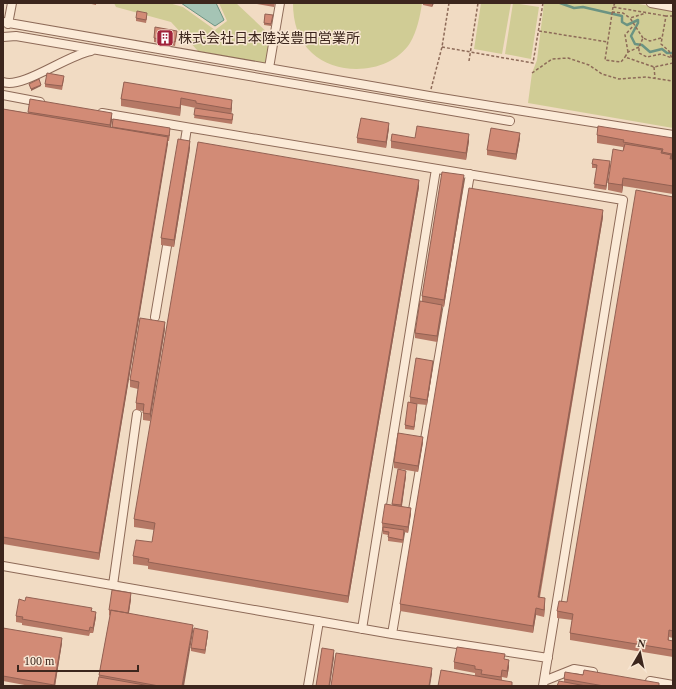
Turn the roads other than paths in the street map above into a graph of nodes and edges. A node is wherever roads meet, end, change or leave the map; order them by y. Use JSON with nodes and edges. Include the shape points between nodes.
{"nodes":[{"id":1,"x":12,"y":3,"type":"edge"},
{"id":2,"x":280,"y":3,"type":"edge"},
{"id":3,"x":651,"y":3,"type":"edge"},
{"id":4,"x":673,"y":7,"type":"edge"},
{"id":5,"x":6,"y":23,"type":"edge"},
{"id":6,"x":3,"y":37,"type":"edge"},
{"id":7,"x":98,"y":50,"type":"junction"},
{"id":8,"x":269,"y":68,"type":"junction"},
{"id":9,"x":3,"y":82,"type":"edge"},
{"id":10,"x":3,"y":95,"type":"edge"},
{"id":11,"x":49,"y":103,"type":"edge"},
{"id":12,"x":95,"y":112,"type":"edge"},
{"id":13,"x":510,"y":121,"type":"dead end"},
{"id":14,"x":188,"y":128,"type":"junction"},
{"id":15,"x":673,"y":135,"type":"edge"},
{"id":16,"x":184,"y":147,"type":"edge"},
{"id":17,"x":436,"y":169,"type":"junction"},
{"id":18,"x":470,"y":174,"type":"junction"},
{"id":19,"x":167,"y":246,"type":"edge"},
{"id":20,"x":155,"y":317,"type":"dead end"},
{"id":21,"x":137,"y":414,"type":"dead end"},
{"id":22,"x":3,"y":566,"type":"edge"},
{"id":23,"x":113,"y":585,"type":"junction"},
{"id":24,"x":319,"y":621,"type":"junction"},
{"id":25,"x":362,"y":629,"type":"junction"},
{"id":26,"x":392,"y":634,"type":"junction"},
{"id":27,"x":548,"y":658,"type":"junction"},
{"id":28,"x":605,"y":674,"type":"edge"},
{"id":29,"x":643,"y":680,"type":"edge"},
{"id":30,"x":543,"y":683,"type":"edge"},
{"id":31,"x":673,"y":685,"type":"edge"},
{"id":32,"x":308,"y":686,"type":"edge"}],
"edges":[{"from":1,"to":5,"type":"street"},
{"from":2,"to":8,"type":"street"},
{"from":3,"to":4,"type":"street"},
{"from":5,"to":8,"type":"street"},
{"from":6,"to":7,"type":"street","via":[[16,36]]},
{"from":7,"to":9,"type":"street","via":[[78,54],[21,82]]},
{"from":7,"to":13,"type":"street"},
{"from":8,"to":15,"type":"street"},
{"from":10,"to":11,"type":"street"},
{"from":12,"to":14,"type":"street"},
{"from":14,"to":16,"type":"street"},
{"from":14,"to":17,"type":"street"},
{"from":17,"to":18,"type":"street"},
{"from":17,"to":25,"type":"street","via":[[397,433]]},
{"from":18,"to":26,"type":"street","via":[[422,437]]},
{"from":18,"to":27,"type":"street","via":[[623,200]]},
{"from":19,"to":20,"type":"street"},
{"from":21,"to":23,"type":"street"},
{"from":22,"to":23,"type":"street"},
{"from":23,"to":24,"type":"street"},
{"from":24,"to":25,"type":"street"},
{"from":24,"to":32,"type":"street"},
{"from":25,"to":26,"type":"street"},
{"from":26,"to":27,"type":"street"},
{"from":27,"to":30,"type":"street"},
{"from":28,"to":30,"type":"street","via":[[574,669]]},
{"from":29,"to":31,"type":"street"}]}
